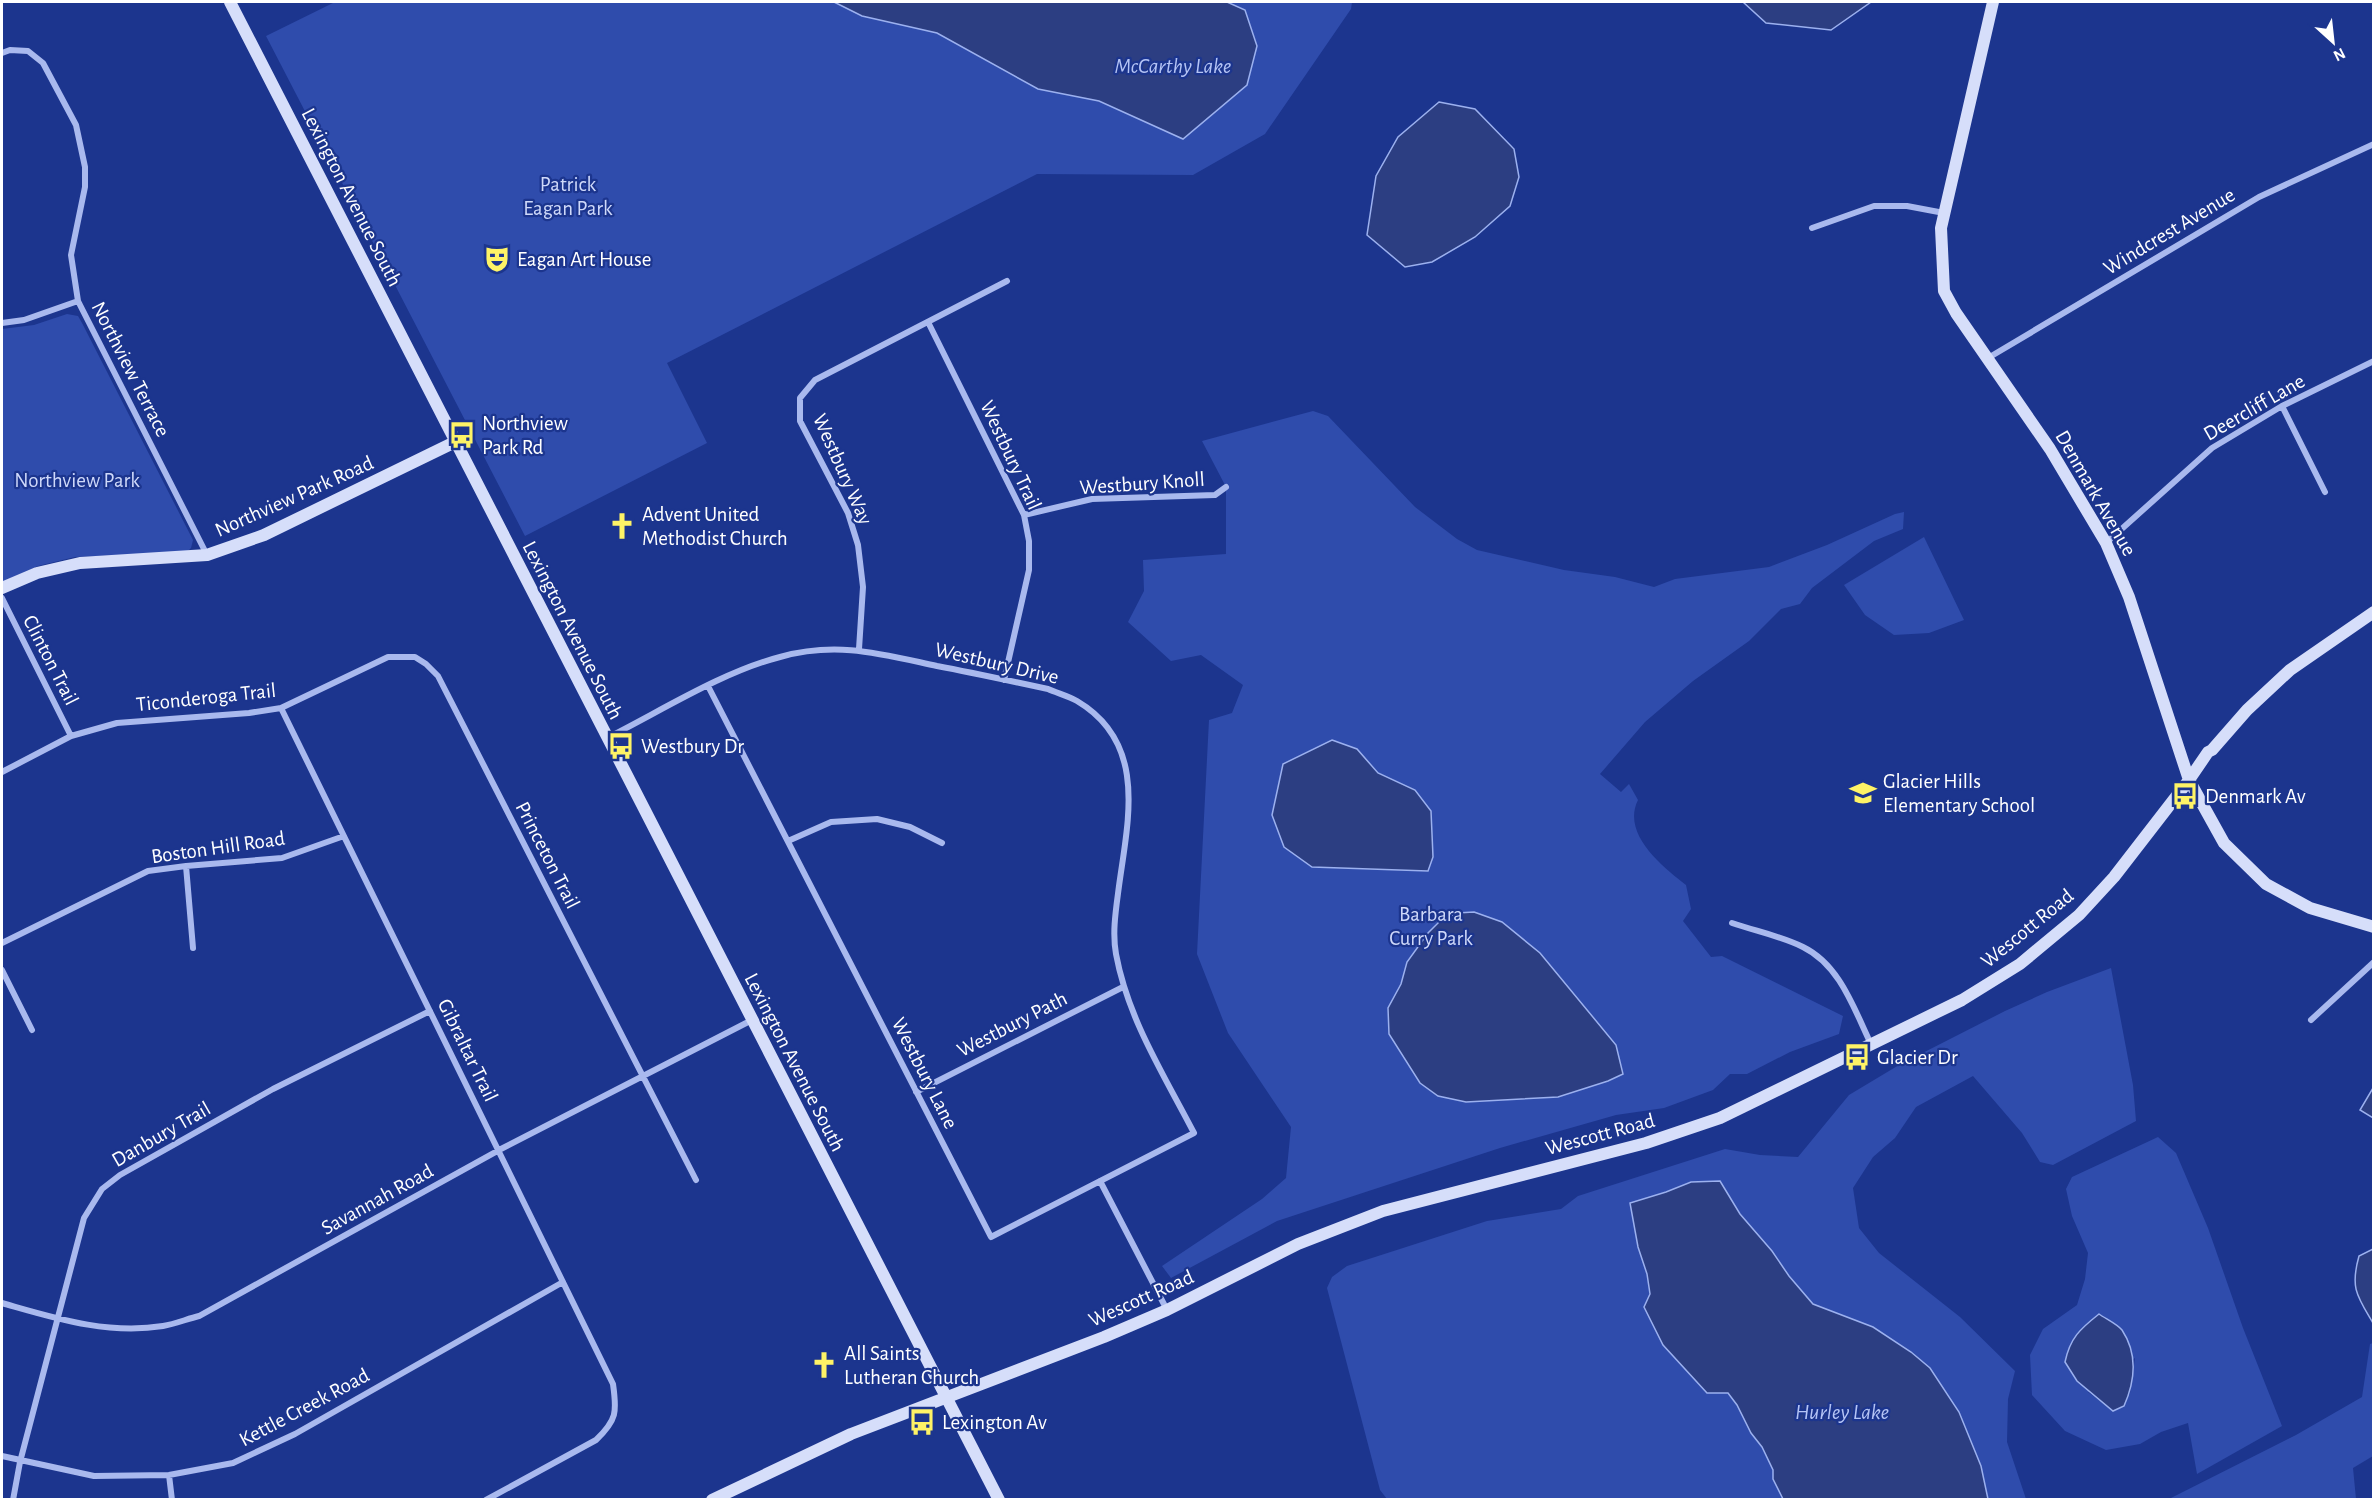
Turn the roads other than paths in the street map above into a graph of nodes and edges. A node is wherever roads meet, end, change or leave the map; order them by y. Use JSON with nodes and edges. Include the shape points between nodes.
{"nodes":[{"id":1,"x":230,"y":2,"type":"edge"},
{"id":2,"x":1993,"y":2,"type":"edge"},
{"id":3,"x":2,"y":53,"type":"edge"},
{"id":4,"x":2373,"y":144,"type":"edge"},
{"id":5,"x":1944,"y":213,"type":"junction"},
{"id":6,"x":1812,"y":228,"type":"dead end"},
{"id":7,"x":1007,"y":281,"type":"dead end"},
{"id":8,"x":78,"y":301,"type":"junction"},
{"id":9,"x":2,"y":322,"type":"edge"},
{"id":10,"x":928,"y":322,"type":"junction"},
{"id":11,"x":1987,"y":358,"type":"junction"},
{"id":12,"x":2373,"y":361,"type":"edge"},
{"id":13,"x":2282,"y":406,"type":"junction"},
{"id":14,"x":455,"y":442,"type":"junction"},
{"id":15,"x":1226,"y":487,"type":"dead end"},
{"id":16,"x":2325,"y":492,"type":"dead end"},
{"id":17,"x":1024,"y":515,"type":"junction"},
{"id":18,"x":2106,"y":543,"type":"junction"},
{"id":19,"x":207,"y":555,"type":"junction"},
{"id":20,"x":2,"y":588,"type":"edge"},
{"id":21,"x":2,"y":598,"type":"edge"},
{"id":22,"x":2373,"y":612,"type":"edge"},
{"id":23,"x":859,"y":649,"type":"junction"},
{"id":24,"x":415,"y":657,"type":"joint"},
{"id":25,"x":1004,"y":680,"type":"junction"},
{"id":26,"x":708,"y":686,"type":"junction"},
{"id":27,"x":281,"y":708,"type":"junction"},
{"id":28,"x":71,"y":736,"type":"junction"},
{"id":29,"x":607,"y":738,"type":"junction"},
{"id":30,"x":2,"y":772,"type":"edge"},
{"id":31,"x":2189,"y":780,"type":"junction"},
{"id":32,"x":344,"y":836,"type":"junction"},
{"id":33,"x":788,"y":841,"type":"junction"},
{"id":34,"x":942,"y":843,"type":"dead end"},
{"id":35,"x":186,"y":866,"type":"junction"},
{"id":36,"x":1732,"y":923,"type":"dead end"},
{"id":37,"x":2373,"y":927,"type":"edge"},
{"id":38,"x":2,"y":943,"type":"edge"},
{"id":39,"x":193,"y":948,"type":"dead end"},
{"id":40,"x":2373,"y":962,"type":"edge"},
{"id":41,"x":2,"y":970,"type":"edge"},
{"id":42,"x":1123,"y":987,"type":"junction"},
{"id":43,"x":430,"y":1011,"type":"junction"},
{"id":44,"x":752,"y":1020,"type":"junction"},
{"id":45,"x":2311,"y":1020,"type":"dead end"},
{"id":46,"x":32,"y":1030,"type":"dead end"},
{"id":47,"x":1871,"y":1044,"type":"junction"},
{"id":48,"x":643,"y":1076,"type":"junction"},
{"id":49,"x":916,"y":1092,"type":"junction"},
{"id":50,"x":499,"y":1150,"type":"junction"},
{"id":51,"x":696,"y":1180,"type":"dead end"},
{"id":52,"x":1101,"y":1181,"type":"junction"},
{"id":53,"x":563,"y":1282,"type":"junction"},
{"id":54,"x":2,"y":1304,"type":"edge"},
{"id":55,"x":1167,"y":1310,"type":"junction"},
{"id":56,"x":57,"y":1319,"type":"junction"},
{"id":57,"x":945,"y":1397,"type":"junction"},
{"id":58,"x":2,"y":1456,"type":"edge"},
{"id":59,"x":21,"y":1462,"type":"junction"},
{"id":60,"x":169,"y":1475,"type":"junction"},
{"id":61,"x":13,"y":1500,"type":"edge"},
{"id":62,"x":172,"y":1500,"type":"edge"},
{"id":63,"x":486,"y":1500,"type":"edge"},
{"id":64,"x":712,"y":1500,"type":"edge"},
{"id":65,"x":999,"y":1500,"type":"edge"}],
"edges":[{"from":1,"to":14,"type":"street","name":"Lexington Avenue South"},
{"from":2,"to":5,"type":"street","name":"Denmark Avenue"},
{"from":3,"to":8,"type":"street","name":"Northview Terrace","via":[[28,51],[43,63],[76,125],[85,167],[85,187],[71,255]]},
{"from":4,"to":11,"type":"street","name":"Windcrest Avenue","via":[[2259,197]]},
{"from":5,"to":6,"type":"street","via":[[1907,206],[1874,206]]},
{"from":5,"to":11,"type":"street","name":"Denmark Avenue","via":[[1944,291]]},
{"from":7,"to":10,"type":"street","name":"Westbury Way"},
{"from":8,"to":9,"type":"street","via":[[24,320]]},
{"from":8,"to":19,"type":"street","name":"Northview Terrace"},
{"from":10,"to":17,"type":"street","name":"Westbury Trail"},
{"from":10,"to":23,"type":"street","name":"Westbury Way","via":[[815,380],[800,398],[801,421],[848,513],[858,544],[863,587]]},
{"from":11,"to":18,"type":"street","name":"Denmark Avenue","via":[[2050,449]]},
{"from":12,"to":13,"type":"street","name":"Deercliff Lane"},
{"from":13,"to":16,"type":"street"},
{"from":13,"to":18,"type":"street","name":"Deercliff Lane","via":[[2212,448]]},
{"from":14,"to":19,"type":"street","name":"Northview Park Road","via":[[264,536]]},
{"from":14,"to":29,"type":"street","name":"Lexington Avenue South"},
{"from":15,"to":17,"type":"street","name":"Westbury Knoll","via":[[1215,495],[1092,499]]},
{"from":17,"to":25,"type":"street","name":"Westbury Trail","via":[[1029,570]]},
{"from":18,"to":31,"type":"street","name":"Denmark Avenue","via":[[2129,597]]},
{"from":19,"to":20,"type":"street","name":"Northview Park Road","via":[[80,563],[38,573]]},
{"from":21,"to":28,"type":"street","name":"Clinton Trail"},
{"from":22,"to":31,"type":"street","name":"Wescott Road","via":[[2290,670],[2208,752]]},
{"from":23,"to":25,"type":"street","name":"Westbury Drive"},
{"from":23,"to":26,"type":"street","name":"Westbury Drive","via":[[781,656]]},
{"from":24,"to":27,"type":"street","name":"Ticonderoga Trail","via":[[388,657]]},
{"from":24,"to":48,"type":"street","name":"Princeton Trail","via":[[438,676]]},
{"from":25,"to":42,"type":"street","name":"Westbury Drive","via":[[1048,689],[1077,701],[1100,719],[1118,743],[1128,769],[1130,802],[1114,920]]},
{"from":26,"to":29,"type":"street","name":"Westbury Drive"},
{"from":26,"to":33,"type":"street","name":"Westbury Lane"},
{"from":27,"to":28,"type":"street","name":"Ticonderoga Trail","via":[[117,723]]},
{"from":27,"to":32,"type":"street","name":"Gibraltar Trail"},
{"from":28,"to":30,"type":"street","name":"Ticonderoga Trail"},
{"from":29,"to":44,"type":"street","name":"Lexington Avenue South"},
{"from":31,"to":37,"type":"street","name":"Denmark Avenue","via":[[2224,843],[2266,884],[2310,908]]},
{"from":31,"to":47,"type":"street","name":"Wescott Road","via":[[2114,877],[2079,915],[2028,957],[1962,1000]]},
{"from":32,"to":35,"type":"street","name":"Boston Hill Road","via":[[282,858]]},
{"from":32,"to":43,"type":"street","name":"Gibraltar Trail"},
{"from":33,"to":34,"type":"street","via":[[831,822],[877,819],[910,827]]},
{"from":33,"to":49,"type":"street","name":"Westbury Lane"},
{"from":35,"to":38,"type":"street","name":"Boston Hill Road","via":[[148,872]]},
{"from":35,"to":39,"type":"street"},
{"from":36,"to":47,"type":"street","via":[[1791,942],[1821,959],[1837,976]]},
{"from":40,"to":45,"type":"street"},
{"from":41,"to":46,"type":"street"},
{"from":42,"to":49,"type":"street","name":"Westbury Path"},
{"from":42,"to":52,"type":"street","name":"Westbury Drive","via":[[1194,1133]]},
{"from":43,"to":50,"type":"street","name":"Gibraltar Trail"},
{"from":43,"to":56,"type":"street","name":"Danbury Trail","via":[[273,1089],[102,1189],[84,1218]]},
{"from":44,"to":48,"type":"street","name":"Savannah Road"},
{"from":44,"to":57,"type":"street","name":"Lexington Avenue South"},
{"from":47,"to":55,"type":"street","name":"Wescott Road","via":[[1720,1118],[1656,1139],[1383,1211],[1298,1244]]},
{"from":48,"to":50,"type":"street","name":"Savannah Road"},
{"from":48,"to":51,"type":"street","name":"Princeton Trail"},
{"from":49,"to":52,"type":"street","name":"Westbury Lane","via":[[991,1237]]},
{"from":50,"to":53,"type":"street","name":"Gibraltar Trail"},
{"from":50,"to":56,"type":"street","name":"Savannah Road","via":[[199,1316],[164,1326],[129,1329]]},
{"from":52,"to":55,"type":"street"},
{"from":53,"to":60,"type":"street","name":"Kettle Creek Road","via":[[295,1434],[232,1462]]},
{"from":53,"to":63,"type":"street","name":"Gibraltar Trail","via":[[613,1384],[617,1410],[609,1428],[596,1440]]},
{"from":54,"to":56,"type":"street","name":"Savannah Road"},
{"from":55,"to":57,"type":"street","name":"Wescott Road"},
{"from":56,"to":59,"type":"street","name":"Danbury Trail"},
{"from":57,"to":64,"type":"street","name":"Wescott Road","via":[[842,1438]]},
{"from":57,"to":65,"type":"street","name":"Lexington Avenue South"},
{"from":58,"to":59,"type":"street","name":"Kettle Creek Road"},
{"from":59,"to":60,"type":"street","name":"Kettle Creek Road","via":[[94,1476]]},
{"from":59,"to":61,"type":"street","name":"Danbury Trail"},
{"from":60,"to":62,"type":"street"}]}
